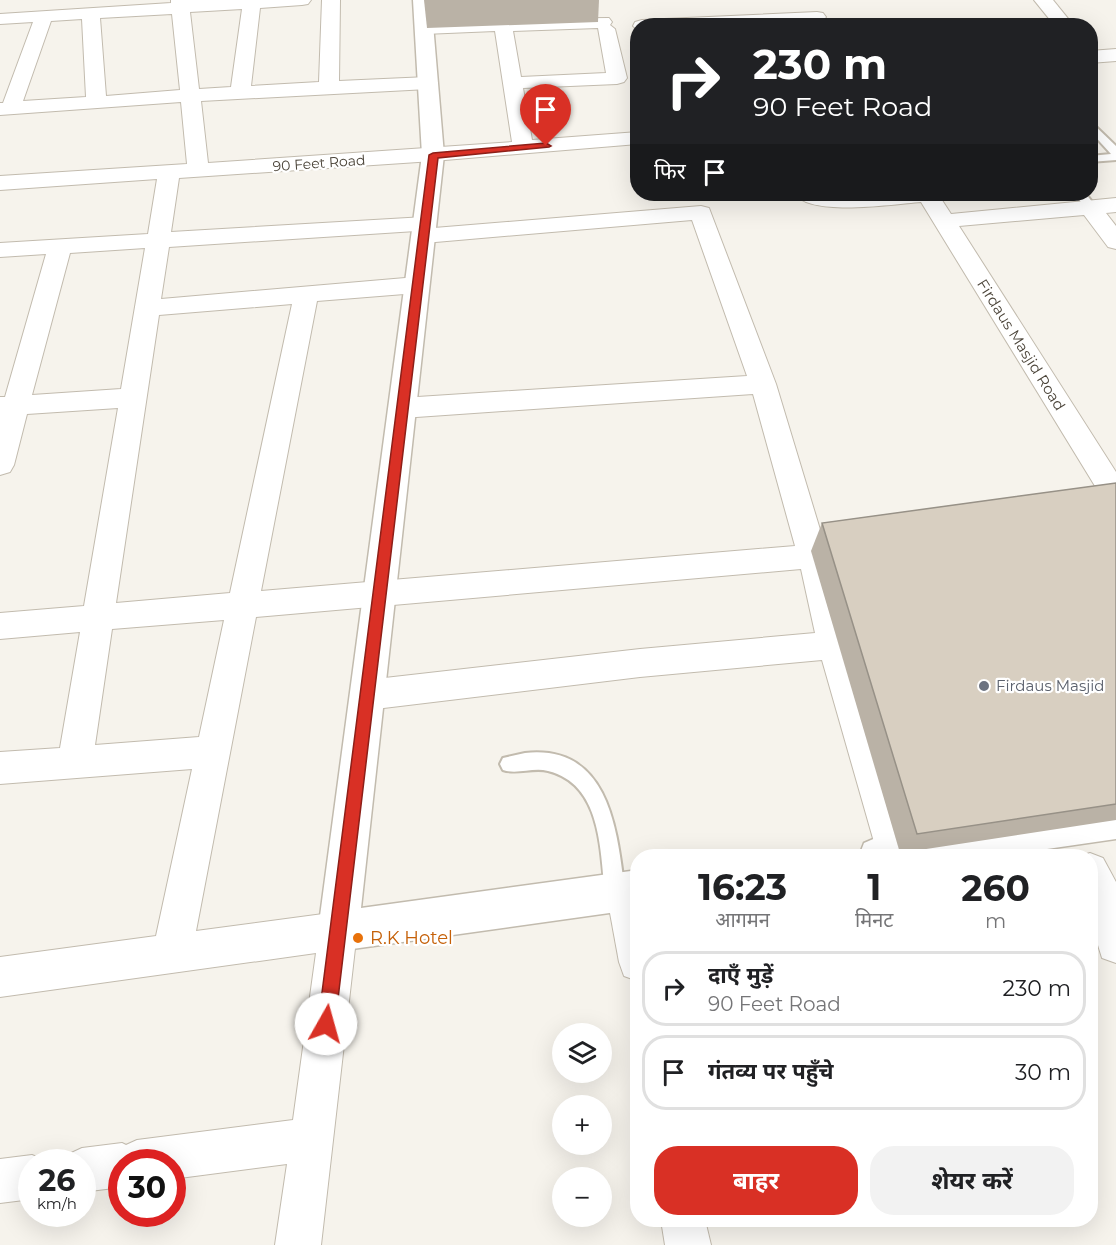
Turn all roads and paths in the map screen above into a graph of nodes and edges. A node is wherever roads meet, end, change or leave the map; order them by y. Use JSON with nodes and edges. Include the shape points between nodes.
{"nodes":[{"id":1,"x":302,"y":0,"type":"edge"},
{"id":2,"x":330,"y":0,"type":"edge"},
{"id":3,"x":595,"y":0,"type":"edge"},
{"id":4,"x":807,"y":0,"type":"edge"},
{"id":5,"x":1043,"y":0,"type":"edge"},
{"id":6,"x":252,"y":3,"type":"junction"},
{"id":7,"x":181,"y":4,"type":"edge"},
{"id":8,"x":91,"y":13,"type":"junction"},
{"id":9,"x":423,"y":14,"type":"edge"},
{"id":10,"x":44,"y":16,"type":"junction"},
{"id":11,"x":818,"y":18,"type":"edge"},
{"id":12,"x":1058,"y":18,"type":"edge"},
{"id":13,"x":0,"y":19,"type":"edge"},
{"id":14,"x":503,"y":25,"type":"junction"},
{"id":15,"x":605,"y":25,"type":"junction"},
{"id":16,"x":630,"y":26,"type":"edge"},
{"id":17,"x":630,"y":77,"type":"edge"},
{"id":18,"x":617,"y":78,"type":"junction"},
{"id":19,"x":428,"y":83,"type":"junction"},
{"id":20,"x":512,"y":83,"type":"junction"},
{"id":21,"x":329,"y":88,"type":"junction"},
{"id":22,"x":240,"y":92,"type":"junction"},
{"id":23,"x":190,"y":96,"type":"junction"},
{"id":24,"x":96,"y":103,"type":"junction"},
{"id":25,"x":5,"y":109,"type":"edge"},
{"id":26,"x":1098,"y":134,"type":"edge"},
{"id":27,"x":630,"y":139,"type":"edge"},
{"id":28,"x":523,"y":148,"type":"junction"},
{"id":29,"x":433,"y":155,"type":"junction"},
{"id":30,"x":1116,"y":155,"type":"edge"},
{"id":31,"x":1098,"y":158,"type":"edge"},
{"id":32,"x":198,"y":170,"type":"junction"},
{"id":33,"x":169,"y":172,"type":"junction"},
{"id":34,"x":0,"y":183,"type":"edge"},
{"id":35,"x":827,"y":201,"type":"edge"},
{"id":36,"x":842,"y":201,"type":"edge"},
{"id":37,"x":931,"y":201,"type":"edge"},
{"id":38,"x":931,"y":201,"type":"edge"},
{"id":39,"x":1078,"y":201,"type":"edge"},
{"id":40,"x":1086,"y":201,"type":"edge"},
{"id":41,"x":1091,"y":201,"type":"edge"},
{"id":42,"x":1116,"y":205,"type":"edge"},
{"id":43,"x":944,"y":221,"type":"junction"},
{"id":44,"x":424,"y":230,"type":"junction"},
{"id":45,"x":158,"y":240,"type":"junction"},
{"id":46,"x":1116,"y":242,"type":"edge"},
{"id":47,"x":60,"y":246,"type":"junction"},
{"id":48,"x":0,"y":250,"type":"edge"},
{"id":49,"x":417,"y":285,"type":"junction"},
{"id":50,"x":306,"y":294,"type":"junction"},
{"id":51,"x":149,"y":308,"type":"junction"},
{"id":52,"x":763,"y":384,"type":"junction"},
{"id":53,"x":134,"y":397,"type":"junction"},
{"id":54,"x":8,"y":406,"type":"edge"},
{"id":55,"x":402,"y":408,"type":"junction"},
{"id":56,"x":0,"y":465,"type":"edge"},
{"id":57,"x":1116,"y":496,"type":"edge"},
{"id":58,"x":813,"y":556,"type":"junction"},
{"id":59,"x":380,"y":593,"type":"junction"},
{"id":60,"x":244,"y":605,"type":"junction"},
{"id":61,"x":98,"y":618,"type":"junction"},
{"id":62,"x":0,"y":626,"type":"edge"},
{"id":63,"x":834,"y":645,"type":"junction"},
{"id":64,"x":367,"y":695,"type":"junction"},
{"id":65,"x":214,"y":752,"type":"junction"},
{"id":66,"x":75,"y":762,"type":"junction"},
{"id":67,"x":509,"y":764,"type":"dead end"},
{"id":68,"x":0,"y":768,"type":"edge"},
{"id":69,"x":1116,"y":821,"type":"edge"},
{"id":70,"x":1076,"y":842,"type":"edge"},
{"id":71,"x":885,"y":849,"type":"edge"},
{"id":72,"x":974,"y":849,"type":"edge"},
{"id":73,"x":1098,"y":886,"type":"edge"},
{"id":74,"x":626,"y":890,"type":"edge"},
{"id":75,"x":630,"y":914,"type":"edge"},
{"id":76,"x":338,"y":931,"type":"junction"},
{"id":77,"x":1116,"y":944,"type":"edge"},
{"id":78,"x":172,"y":954,"type":"junction"},
{"id":79,"x":0,"y":977,"type":"edge"},
{"id":80,"x":311,"y":1139,"type":"junction"},
{"id":81,"x":186,"y":1156,"type":"edge"},
{"id":82,"x":18,"y":1179,"type":"edge"},
{"id":83,"x":0,"y":1181,"type":"edge"},
{"id":84,"x":684,"y":1227,"type":"edge"},
{"id":85,"x":298,"y":1245,"type":"edge"},
{"id":86,"x":688,"y":1245,"type":"edge"}],
"edges":[{"from":1,"to":6,"type":"street"},
{"from":2,"to":21,"type":"street"},
{"from":3,"to":15,"type":"street"},
{"from":4,"to":11,"type":"street"},
{"from":5,"to":12,"type":"street"},
{"from":6,"to":7,"type":"street"},
{"from":6,"to":22,"type":"street"},
{"from":7,"to":8,"type":"street"},
{"from":7,"to":23,"type":"street"},
{"from":8,"to":10,"type":"street"},
{"from":8,"to":24,"type":"street"},
{"from":9,"to":14,"type":"street"},
{"from":9,"to":19,"type":"street"},
{"from":10,"to":13,"type":"street"},
{"from":10,"to":25,"type":"street"},
{"from":14,"to":15,"type":"street"},
{"from":14,"to":20,"type":"street"},
{"from":15,"to":16,"type":"street"},
{"from":15,"to":18,"type":"street"},
{"from":17,"to":18,"type":"street"},
{"from":18,"to":20,"type":"street"},
{"from":19,"to":21,"type":"street"},
{"from":19,"to":29,"type":"street"},
{"from":20,"to":28,"type":"street"},
{"from":21,"to":22,"type":"street"},
{"from":22,"to":23,"type":"street"},
{"from":23,"to":24,"type":"street"},
{"from":23,"to":32,"type":"street"},
{"from":24,"to":25,"type":"street"},
{"from":26,"to":30,"type":"lane"},
{"from":27,"to":28,"type":"street","name":"90 Feet Road"},
{"from":28,"to":29,"type":"street","name":"90 Feet Road"},
{"from":29,"to":32,"type":"street","name":"90 Feet Road"},
{"from":29,"to":44,"type":"street"},
{"from":30,"to":31,"type":"lane"},
{"from":32,"to":33,"type":"street","name":"90 Feet Road"},
{"from":33,"to":34,"type":"street","name":"90 Feet Road"},
{"from":33,"to":45,"type":"street"},
{"from":35,"to":36,"type":"street"},
{"from":37,"to":43,"type":"street"},
{"from":38,"to":57,"type":"street","name":"Firdaus Masjid Road"},
{"from":39,"to":43,"type":"street"},
{"from":40,"to":46,"type":"street"},
{"from":41,"to":42,"type":"street"},
{"from":43,"to":57,"type":"street"},
{"from":44,"to":45,"type":"street"},
{"from":44,"to":49,"type":"street"},
{"from":44,"to":52,"type":"street","via":[[701,213]]},
{"from":45,"to":47,"type":"street"},
{"from":45,"to":51,"type":"street"},
{"from":47,"to":48,"type":"street"},
{"from":47,"to":54,"type":"street"},
{"from":49,"to":50,"type":"street"},
{"from":49,"to":55,"type":"street"},
{"from":50,"to":51,"type":"street"},
{"from":50,"to":60,"type":"street"},
{"from":51,"to":53,"type":"street"},
{"from":52,"to":55,"type":"street"},
{"from":52,"to":58,"type":"street"},
{"from":53,"to":54,"type":"street"},
{"from":53,"to":61,"type":"street"},
{"from":54,"to":56,"type":"street"},
{"from":55,"to":59,"type":"street"},
{"from":58,"to":59,"type":"street"},
{"from":58,"to":63,"type":"street"},
{"from":59,"to":60,"type":"street"},
{"from":59,"to":64,"type":"street"},
{"from":60,"to":61,"type":"street"},
{"from":60,"to":65,"type":"street"},
{"from":61,"to":62,"type":"street"},
{"from":61,"to":66,"type":"street"},
{"from":63,"to":64,"type":"street"},
{"from":63,"to":71,"type":"street"},
{"from":64,"to":76,"type":"street"},
{"from":65,"to":66,"type":"street"},
{"from":65,"to":78,"type":"street"},
{"from":66,"to":68,"type":"street"},
{"from":67,"to":74,"type":"lane","via":[[539,760],[559,764],[577,773],[594,790]]},
{"from":69,"to":70,"type":"street"},
{"from":70,"to":72,"type":"street"},
{"from":73,"to":77,"type":"street"},
{"from":74,"to":75,"type":"street"},
{"from":74,"to":76,"type":"street"},
{"from":76,"to":78,"type":"street"},
{"from":76,"to":80,"type":"street"},
{"from":78,"to":79,"type":"street"},
{"from":80,"to":81,"type":"street"},
{"from":80,"to":85,"type":"street"},
{"from":82,"to":83,"type":"street"},
{"from":84,"to":86,"type":"street"}]}
